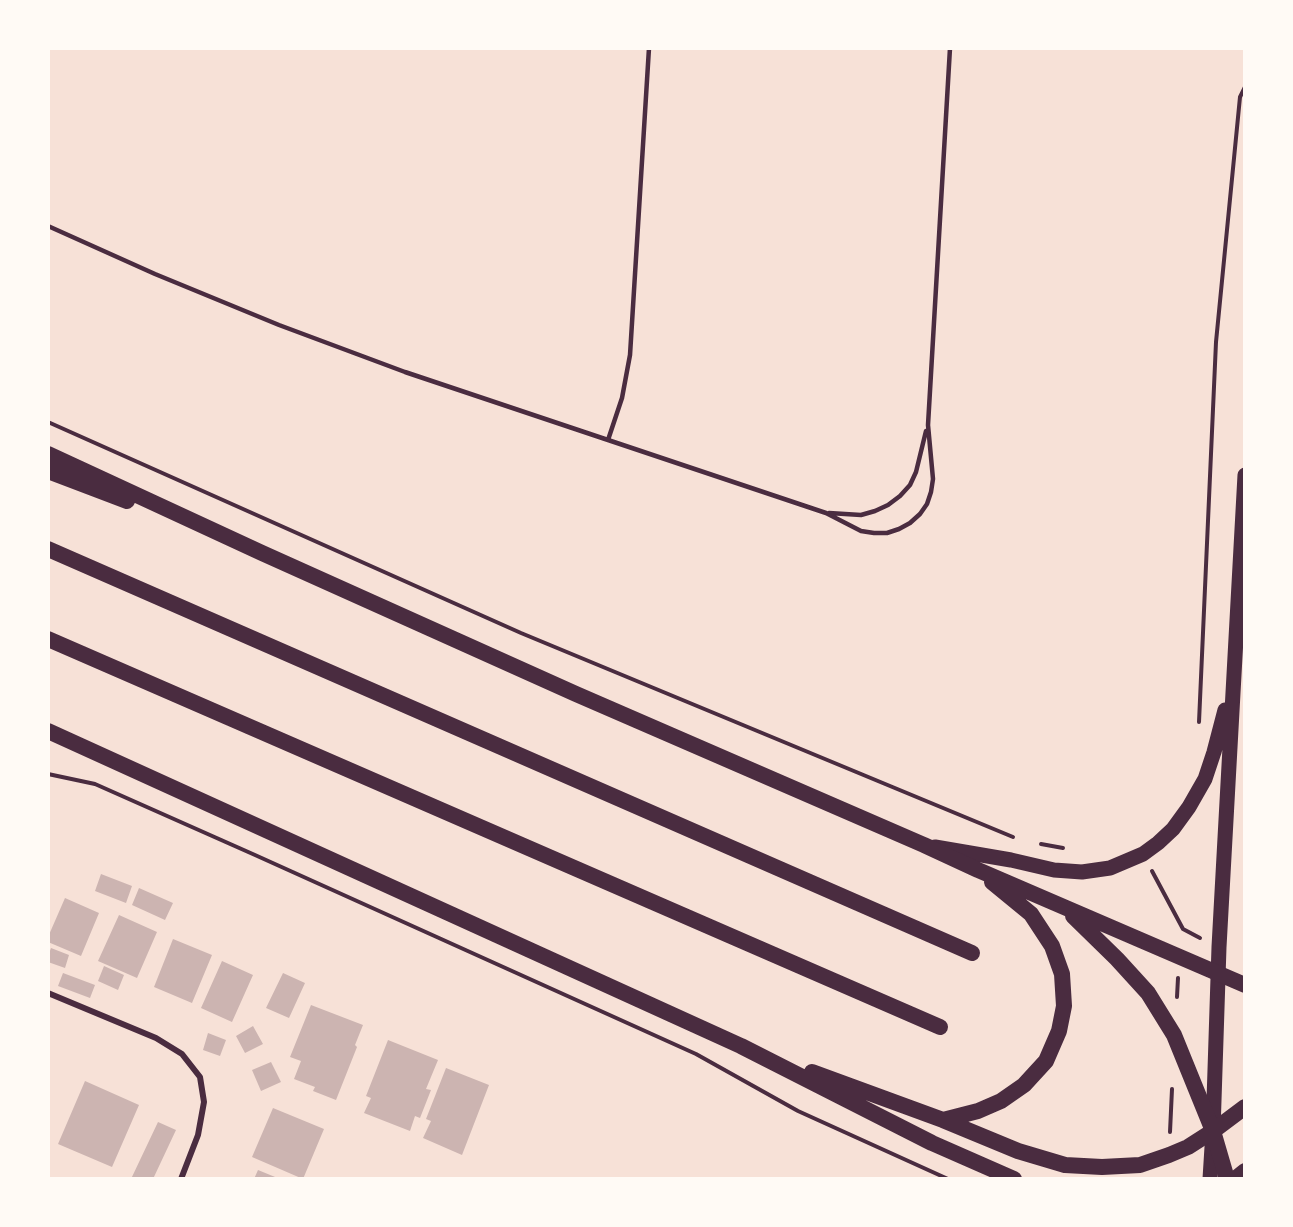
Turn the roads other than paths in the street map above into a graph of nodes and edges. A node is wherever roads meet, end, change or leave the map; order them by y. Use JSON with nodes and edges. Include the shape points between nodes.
{"nodes":[{"id":1,"x":649,"y":48,"type":"edge"},
{"id":2,"x":950,"y":48,"type":"edge"},
{"id":3,"x":48,"y":226,"type":"edge"},
{"id":4,"x":928,"y":425,"type":"junction"},
{"id":5,"x":608,"y":440,"type":"junction"},
{"id":6,"x":48,"y":454,"type":"edge"},
{"id":7,"x":48,"y":471,"type":"edge"},
{"id":8,"x":1245,"y":475,"type":"edge"},
{"id":9,"x":826,"y":513,"type":"junction"},
{"id":10,"x":48,"y":549,"type":"edge"},
{"id":11,"x":262,"y":553,"type":"junction"},
{"id":12,"x":48,"y":639,"type":"edge"},
{"id":13,"x":1233,"y":678,"type":"junction"},
{"id":14,"x":48,"y":731,"type":"edge"},
{"id":15,"x":924,"y":845,"type":"junction"},
{"id":16,"x":978,"y":870,"type":"junction"},
{"id":17,"x":1064,"y":907,"type":"junction"},
{"id":18,"x":972,"y":953,"type":"dead end"},
{"id":19,"x":1218,"y":974,"type":"junction"},
{"id":20,"x":1245,"y":985,"type":"edge"},
{"id":21,"x":48,"y":993,"type":"edge"},
{"id":22,"x":940,"y":1027,"type":"dead end"},
{"id":23,"x":741,"y":1046,"type":"junction"},
{"id":24,"x":1245,"y":1107,"type":"edge"},
{"id":25,"x":943,"y":1120,"type":"junction"},
{"id":26,"x":1214,"y":1131,"type":"junction"},
{"id":27,"x":1245,"y":1171,"type":"edge"},
{"id":28,"x":181,"y":1179,"type":"edge"},
{"id":29,"x":1014,"y":1179,"type":"edge"},
{"id":30,"x":1210,"y":1179,"type":"edge"},
{"id":31,"x":1227,"y":1179,"type":"edge"},
{"id":32,"x":1235,"y":1179,"type":"edge"}],
"edges":[{"from":1,"to":5,"type":"lane","via":[[630,355],[622,398]]},
{"from":2,"to":4,"type":"lane"},
{"from":3,"to":5,"type":"lane","via":[[279,325]]},
{"from":4,"to":9,"type":"lane","via":[[916,472],[900,496],[875,511]]},
{"from":4,"to":9,"type":"lane","via":[[931,492],[927,504],[910,523],[893,531],[874,533],[861,531]]},
{"from":5,"to":9,"type":"lane"},
{"from":6,"to":11,"type":"highway"},
{"from":7,"to":11,"type":"highway"},
{"from":8,"to":13,"type":"main road"},
{"from":10,"to":18,"type":"highway"},
{"from":11,"to":15,"type":"highway"},
{"from":12,"to":22,"type":"highway"},
{"from":13,"to":15,"type":"main road","via":[[1205,779],[1173,829],[1143,854],[1110,868],[1082,872]]},
{"from":13,"to":19,"type":"main road"},
{"from":14,"to":23,"type":"highway"},
{"from":15,"to":16,"type":"highway"},
{"from":16,"to":17,"type":"highway"},
{"from":16,"to":25,"type":"highway","via":[[1031,914],[1052,946],[1062,974],[1064,1006],[1059,1031],[1046,1061],[1024,1085],[978,1112]]},
{"from":17,"to":19,"type":"highway"},
{"from":17,"to":26,"type":"highway","via":[[1148,993],[1174,1035]]},
{"from":19,"to":20,"type":"highway"},
{"from":19,"to":26,"type":"main road"},
{"from":21,"to":28,"type":"street","via":[[156,1038],[182,1053],[200,1077],[204,1102],[198,1135]]},
{"from":23,"to":25,"type":"highway"},
{"from":23,"to":29,"type":"highway","via":[[932,1143]]},
{"from":24,"to":26,"type":"highway"},
{"from":25,"to":26,"type":"highway","via":[[1018,1151],[1065,1165],[1102,1167],[1140,1164],[1169,1155]]},
{"from":26,"to":30,"type":"main road"},
{"from":26,"to":31,"type":"highway"},
{"from":27,"to":32,"type":"highway"}]}
